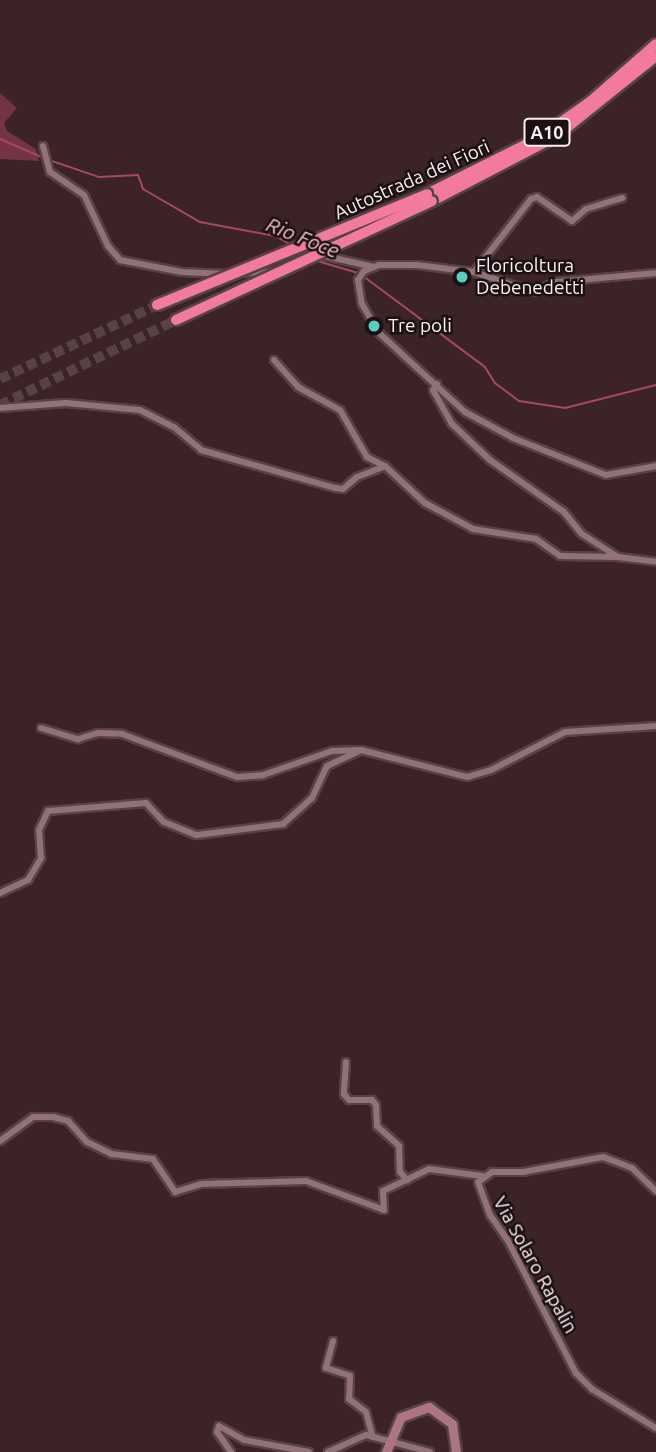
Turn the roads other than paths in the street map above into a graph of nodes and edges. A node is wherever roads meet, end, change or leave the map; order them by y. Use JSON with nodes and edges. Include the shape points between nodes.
{"nodes":[{"id":1,"x":655,"y":49,"type":"edge"},
{"id":2,"x":43,"y":146,"type":"dead end"},
{"id":3,"x":430,"y":198,"type":"junction"},
{"id":4,"x":622,"y":198,"type":"dead end"},
{"id":5,"x":373,"y":267,"type":"junction"},
{"id":6,"x":474,"y":272,"type":"junction"},
{"id":7,"x":656,"y":273,"type":"edge"},
{"id":8,"x":158,"y":305,"type":"tunnel mouth"},
{"id":9,"x":176,"y":320,"type":"tunnel mouth"},
{"id":10,"x":274,"y":360,"type":"dead end"},
{"id":11,"x":436,"y":384,"type":"junction"},
{"id":12,"x":0,"y":408,"type":"edge"},
{"id":13,"x":385,"y":466,"type":"junction"},
{"id":14,"x":656,"y":466,"type":"edge"},
{"id":15,"x":618,"y":557,"type":"junction"},
{"id":16,"x":656,"y":562,"type":"edge"},
{"id":17,"x":656,"y":726,"type":"edge"},
{"id":18,"x":41,"y":728,"type":"dead end"},
{"id":19,"x":361,"y":750,"type":"junction"},
{"id":20,"x":0,"y":893,"type":"edge"},
{"id":21,"x":346,"y":1062,"type":"dead end"},
{"id":22,"x":0,"y":1141,"type":"edge"},
{"id":23,"x":483,"y":1175,"type":"junction"},
{"id":24,"x":407,"y":1180,"type":"junction"},
{"id":25,"x":656,"y":1191,"type":"edge"},
{"id":26,"x":333,"y":1341,"type":"dead end"},
{"id":27,"x":656,"y":1428,"type":"edge"},
{"id":28,"x":372,"y":1435,"type":"junction"},
{"id":29,"x":390,"y":1440,"type":"junction"},
{"id":30,"x":231,"y":1452,"type":"edge"},
{"id":31,"x":309,"y":1452,"type":"edge"},
{"id":32,"x":328,"y":1452,"type":"edge"},
{"id":33,"x":386,"y":1452,"type":"edge"},
{"id":34,"x":430,"y":1452,"type":"edge"},
{"id":35,"x":457,"y":1452,"type":"edge"}],
"edges":[{"from":1,"to":3,"type":"highway","name":"Autostrada dei Fiori","number":"A10","via":[[555,137]]},
{"from":2,"to":5,"type":"street","via":[[47,165],[84,195],[108,246],[129,263],[212,274],[272,272],[295,268],[323,254]]},
{"from":3,"to":8,"type":"highway","name":"Autostrada dei Fiori","number":"A10","bridge":true},
{"from":3,"to":9,"type":"highway","name":"Autostrada dei Fiori","number":"A10","bridge":true},
{"from":4,"to":6,"type":"street","via":[[586,209],[572,220],[537,197],[531,199]]},
{"from":5,"to":6,"type":"street","via":[[416,265]]},
{"from":5,"to":11,"type":"street","via":[[358,280],[368,318],[398,355]]},
{"from":6,"to":7,"type":"street","via":[[534,292],[556,282]]},
{"from":10,"to":13,"type":"street","via":[[298,387],[340,410],[367,457]]},
{"from":11,"to":14,"type":"street","via":[[454,404],[489,426],[606,475]]},
{"from":11,"to":15,"type":"street","via":[[433,390],[452,424],[491,460],[564,512],[582,534]]},
{"from":12,"to":13,"type":"street","via":[[66,403],[140,410],[174,427],[201,450],[335,488]]},
{"from":13,"to":15,"type":"street","via":[[425,503],[473,529],[536,539],[560,556]]},
{"from":15,"to":16,"type":"street"},
{"from":17,"to":19,"type":"street","via":[[565,732],[491,770],[467,777]]},
{"from":18,"to":19,"type":"street","via":[[78,739],[98,733],[122,734],[237,777],[262,775],[332,751]]},
{"from":19,"to":20,"type":"street","via":[[327,766],[312,798],[283,824],[197,835],[164,822],[146,803],[48,811],[39,830],[41,858],[28,880]]},
{"from":21,"to":24,"type":"street","via":[[344,1094],[349,1100],[372,1100],[376,1105],[377,1126],[399,1146],[400,1172]]},
{"from":22,"to":24,"type":"street","via":[[33,1117],[61,1119],[77,1128],[87,1142],[112,1154],[153,1159],[167,1174],[170,1189],[181,1193],[201,1184],[306,1181],[384,1210],[383,1191]]},
{"from":23,"to":24,"type":"street","via":[[429,1169]]},
{"from":23,"to":25,"type":"street","name":"Via Solaro Rapalin","via":[[603,1157],[632,1168]]},
{"from":23,"to":27,"type":"street","name":"Via Solaro Rapalin","via":[[478,1193],[576,1373],[592,1389]]},
{"from":26,"to":28,"type":"street","via":[[326,1368],[350,1376],[348,1397],[366,1412]]},
{"from":28,"to":29,"type":"street"},
{"from":28,"to":32,"type":"street"},
{"from":29,"to":33,"type":"main road"},
{"from":29,"to":34,"type":"street"},
{"from":29,"to":35,"type":"main road","via":[[401,1417],[429,1407],[452,1424]]},
{"from":30,"to":31,"type":"street","via":[[216,1432],[219,1426],[244,1440]]}]}
